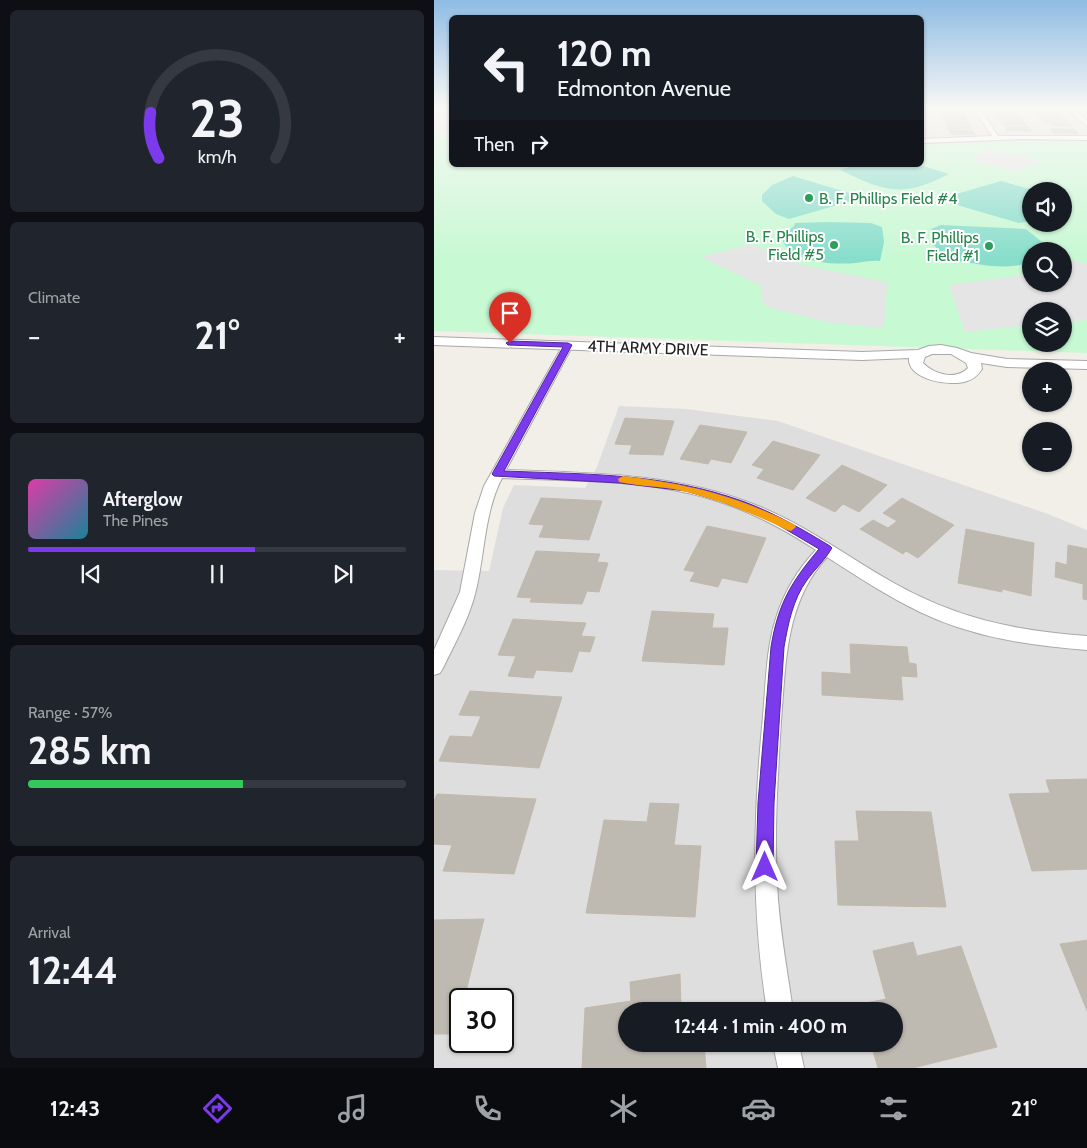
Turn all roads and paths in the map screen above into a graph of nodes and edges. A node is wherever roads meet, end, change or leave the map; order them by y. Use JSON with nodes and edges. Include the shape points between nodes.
{"nodes":[{"id":1,"x":434,"y":340,"type":"edge"},
{"id":2,"x":568,"y":345,"type":"junction"},
{"id":3,"x":920,"y":354,"type":"junction"},
{"id":4,"x":862,"y":356,"type":"junction"},
{"id":5,"x":968,"y":357,"type":"junction"},
{"id":6,"x":1022,"y":364,"type":"edge"},
{"id":7,"x":1072,"y":365,"type":"edge"},
{"id":8,"x":1087,"y":365,"type":"edge"},
{"id":9,"x":1022,"y":369,"type":"edge"},
{"id":10,"x":920,"y":370,"type":"junction"},
{"id":11,"x":968,"y":376,"type":"junction"},
{"id":12,"x":497,"y":474,"type":"junction"},
{"id":13,"x":826,"y":548,"type":"junction"},
{"id":14,"x":1087,"y":643,"type":"edge"},
{"id":15,"x":434,"y":668,"type":"edge"},
{"id":16,"x":779,"y":1002,"type":"edge"},
{"id":17,"x":788,"y":1052,"type":"edge"},
{"id":18,"x":791,"y":1068,"type":"edge"}],
"edges":[{"from":1,"to":2,"type":"street","name":"4TH ARMY DRIVE"},
{"from":2,"to":4,"type":"street","name":"4TH ARMY DRIVE"},
{"from":2,"to":12,"type":"street"},
{"from":3,"to":4,"type":"street","name":"4TH ARMY DRIVE"},
{"from":3,"to":5,"type":"street","name":"4TH ARMY DRIVE","via":[[929,350],[946,350]]},
{"from":3,"to":10,"type":"street","via":[[916,359]]},
{"from":4,"to":10,"type":"street","name":"4TH ARMY DRIVE"},
{"from":5,"to":6,"type":"street","name":"4TH ARMY DRIVE"},
{"from":5,"to":11,"type":"street","via":[[975,365]]},
{"from":7,"to":8,"type":"street","name":"4TH ARMY DRIVE"},
{"from":9,"to":11,"type":"street","name":"4TH ARMY DRIVE"},
{"from":10,"to":11,"type":"street","name":"4TH ARMY DRIVE","via":[[943,379]]},
{"from":12,"to":13,"type":"street","via":[[620,479],[686,488],[760,512]]},
{"from":12,"to":15,"type":"street","via":[[482,513],[468,592]]},
{"from":13,"to":14,"type":"street","via":[[905,598],[956,620],[1020,637]]},
{"from":13,"to":16,"type":"street","via":[[806,570],[794,592],[781,626],[778,647],[765,849],[770,940]]},
{"from":17,"to":18,"type":"street"}]}
